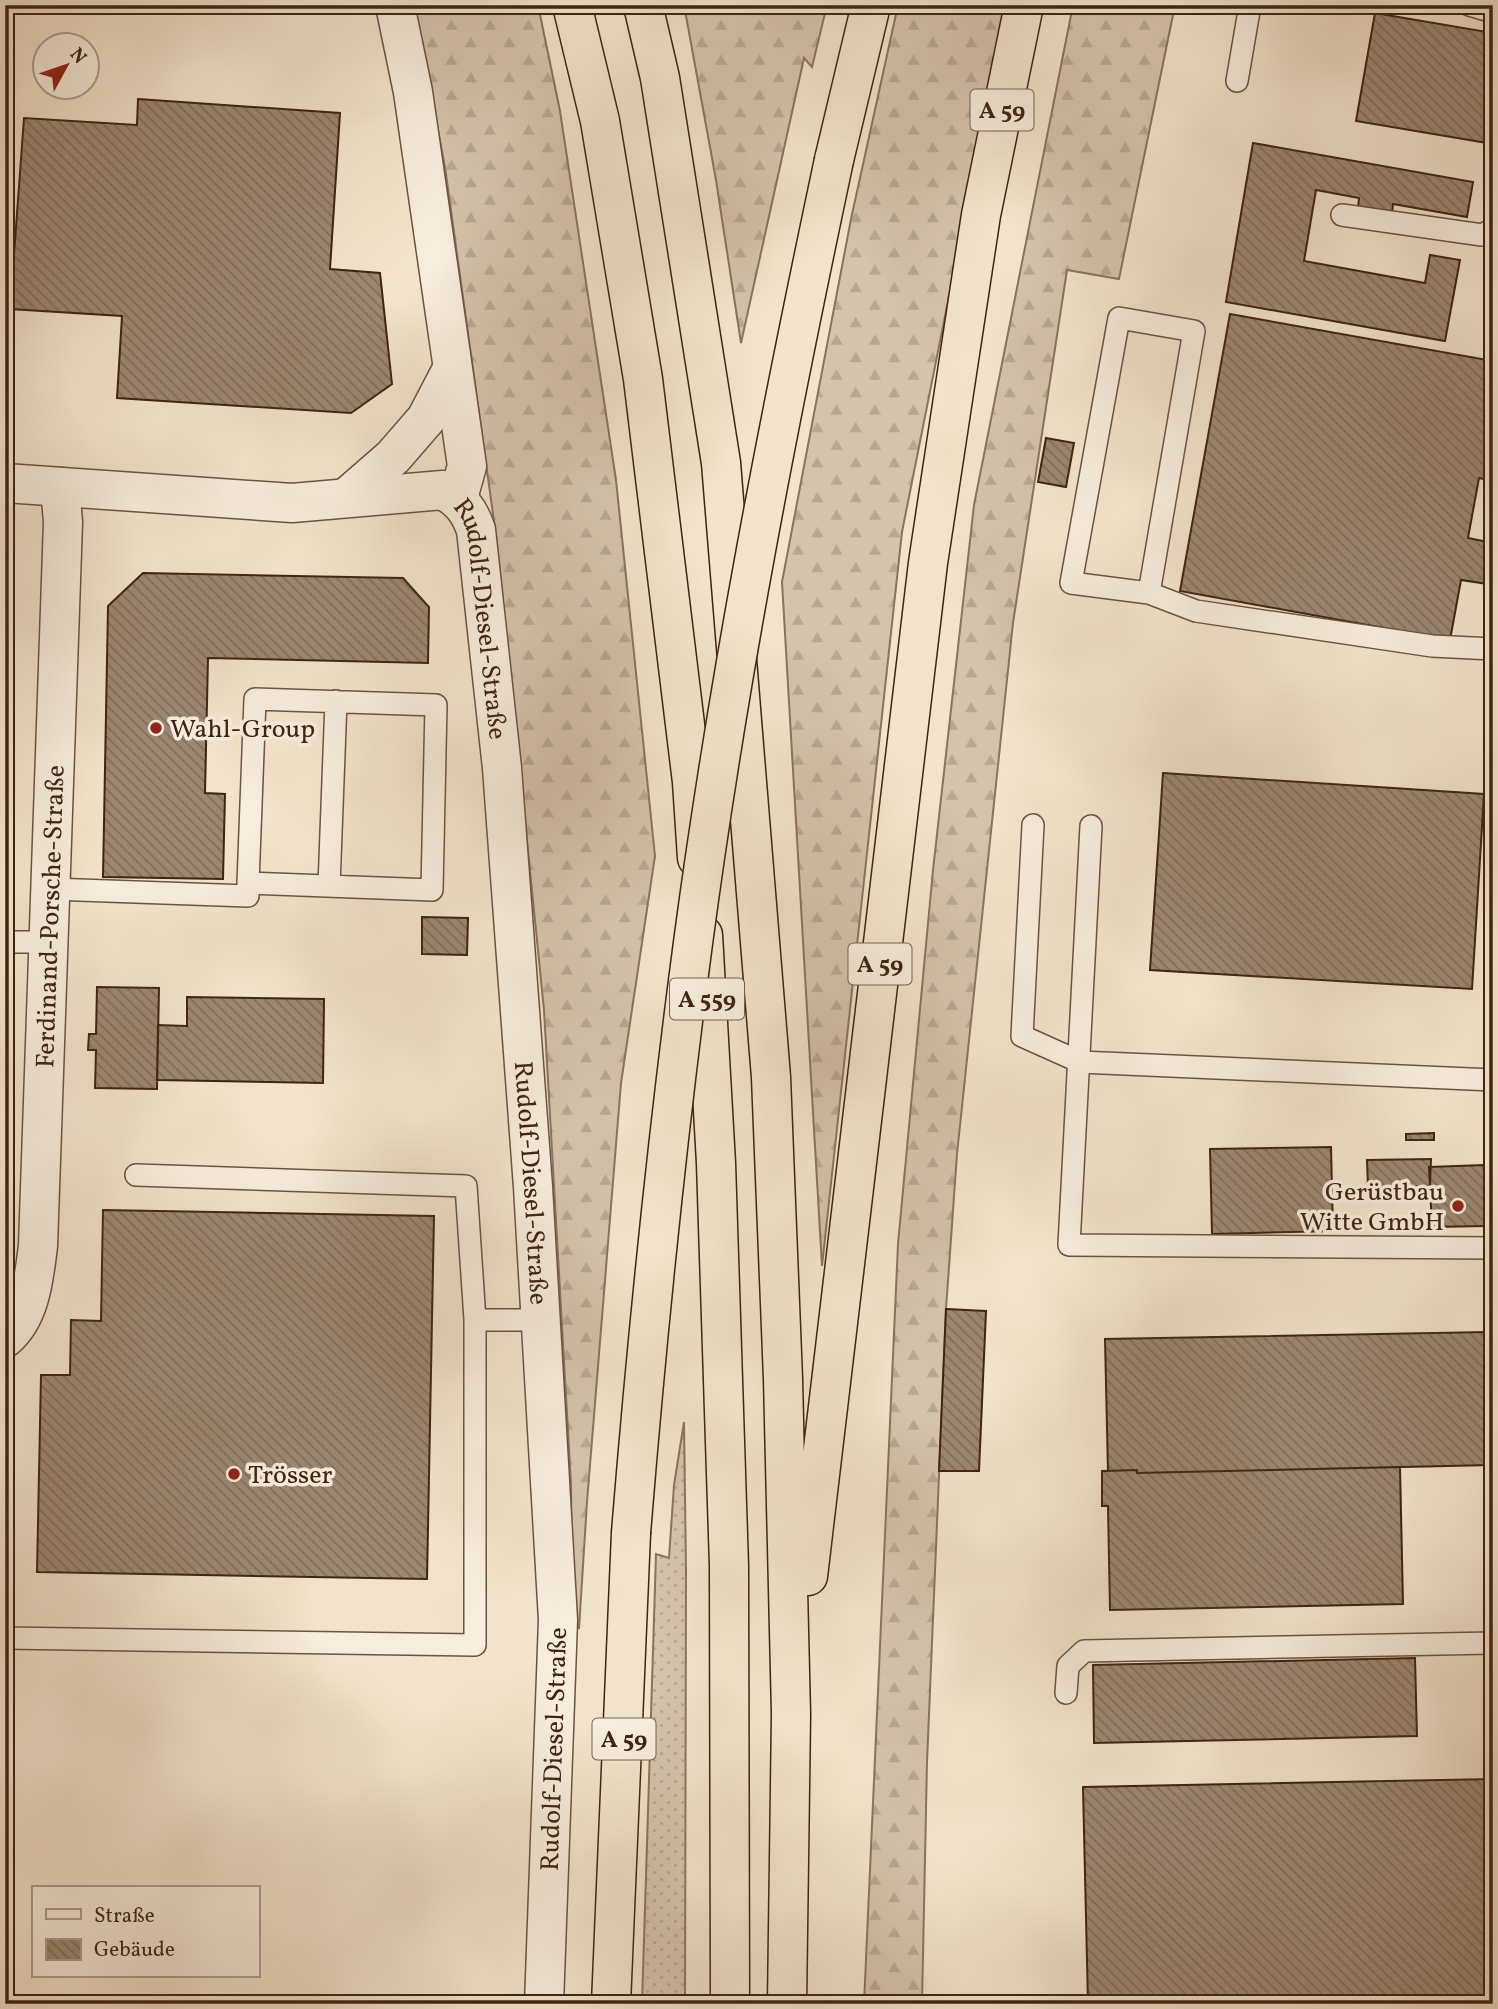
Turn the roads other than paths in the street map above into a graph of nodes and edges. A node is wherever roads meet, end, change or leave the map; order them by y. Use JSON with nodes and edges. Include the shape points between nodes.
{"nodes":[{"id":1,"x":396,"y":5,"type":"edge"},
{"id":2,"x":572,"y":5,"type":"edge"},
{"id":3,"x":643,"y":5,"type":"edge"},
{"id":4,"x":871,"y":5,"type":"edge"},
{"id":5,"x":1024,"y":5,"type":"edge"},
{"id":6,"x":1250,"y":5,"type":"edge"},
{"id":7,"x":1469,"y":5,"type":"edge"},
{"id":8,"x":1493,"y":12,"type":"edge"},
{"id":9,"x":1237,"y":81,"type":"dead end"},
{"id":10,"x":1342,"y":215,"type":"dead end"},
{"id":11,"x":1493,"y":229,"type":"edge"},
{"id":12,"x":451,"y":371,"type":"junction"},
{"id":13,"x":5,"y":483,"type":"edge"},
{"id":14,"x":60,"y":487,"type":"junction"},
{"id":15,"x":346,"y":498,"type":"junction"},
{"id":16,"x":458,"y":498,"type":"junction"},
{"id":17,"x":1149,"y":593,"type":"junction"},
{"id":18,"x":1493,"y":649,"type":"edge"},
{"id":19,"x":336,"y":701,"type":"junction"},
{"id":20,"x":1033,"y":825,"type":"dead end"},
{"id":21,"x":1091,"y":827,"type":"dead end"},
{"id":22,"x":248,"y":883,"type":"junction"},
{"id":23,"x":329,"y":886,"type":"junction"},
{"id":24,"x":51,"y":889,"type":"junction"},
{"id":25,"x":5,"y":942,"type":"edge"},
{"id":26,"x":48,"y":942,"type":"junction"},
{"id":27,"x":1080,"y":1062,"type":"junction"},
{"id":28,"x":1493,"y":1080,"type":"edge"},
{"id":29,"x":136,"y":1175,"type":"dead end"},
{"id":30,"x":1493,"y":1248,"type":"edge"},
{"id":31,"x":475,"y":1320,"type":"junction"},
{"id":32,"x":541,"y":1320,"type":"junction"},
{"id":33,"x":5,"y":1338,"type":"edge"},
{"id":34,"x":5,"y":1638,"type":"edge"},
{"id":35,"x":1493,"y":1643,"type":"edge"},
{"id":36,"x":1066,"y":1693,"type":"dead end"},
{"id":37,"x":791,"y":1714,"type":"junction"},
{"id":38,"x":544,"y":2004,"type":"edge"},
{"id":39,"x":611,"y":2004,"type":"edge"},
{"id":40,"x":730,"y":2004,"type":"edge"},
{"id":41,"x":788,"y":2004,"type":"edge"}],
"edges":[{"from":1,"to":12,"type":"street","name":"Rudolf-Diesel-Straße","via":[[413,92]]},
{"from":2,"to":40,"type":"highway","number":"A 559","via":[[600,121],[643,379],[692,782],[716,1163],[729,1566]]},
{"from":3,"to":37,"type":"highway","number":"A 559","via":[[660,78],[722,477],[771,1077]]},
{"from":4,"to":39,"type":"highway","number":"A 59","bridge":true,"via":[[834,160],[755,547],[695,927],[647,1335],[631,1533]]},
{"from":5,"to":37,"type":"highway","number":"A 59","via":[[981,215],[928,563]]},
{"from":6,"to":9,"type":"lane"},
{"from":7,"to":8,"type":"lane"},
{"from":10,"to":11,"type":"lane","via":[[1482,235]]},
{"from":12,"to":15,"type":"street","via":[[426,419],[393,457]]},
{"from":12,"to":16,"type":"street","name":"Rudolf-Diesel-Straße","via":[[467,466]]},
{"from":13,"to":14,"type":"street"},
{"from":14,"to":15,"type":"street","via":[[292,503]]},
{"from":14,"to":24,"type":"street","name":"Ferdinand-Porsche-Straße","via":[[63,522]]},
{"from":15,"to":16,"type":"street","via":[[443,490]]},
{"from":16,"to":32,"type":"street","name":"Rudolf-Diesel-Straße","via":[[470,512],[476,530],[500,752]]},
{"from":17,"to":17,"type":"lane","via":[[1194,331],[1119,318],[1071,583]]},
{"from":17,"to":18,"type":"lane","via":[[1196,611],[1432,646]]},
{"from":19,"to":22,"type":"lane","via":[[255,699]]},
{"from":19,"to":23,"type":"lane"},
{"from":19,"to":23,"type":"lane","via":[[436,705],[432,890]]},
{"from":20,"to":27,"type":"lane","via":[[1022,1036]]},
{"from":21,"to":27,"type":"lane"},
{"from":22,"to":23,"type":"lane"},
{"from":22,"to":24,"type":"lane","via":[[248,896]]},
{"from":24,"to":26,"type":"street","name":"Ferdinand-Porsche-Straße"},
{"from":25,"to":26,"type":"lane"},
{"from":26,"to":33,"type":"street","name":"Ferdinand-Porsche-Straße","via":[[38,1246],[33,1290]]},
{"from":27,"to":28,"type":"lane"},
{"from":27,"to":30,"type":"lane","via":[[1069,1245]]},
{"from":29,"to":31,"type":"lane","via":[[466,1186]]},
{"from":31,"to":32,"type":"lane"},
{"from":31,"to":34,"type":"lane","via":[[475,1645]]},
{"from":32,"to":38,"type":"street","name":"Rudolf-Diesel-Straße","via":[[558,1620]]},
{"from":35,"to":36,"type":"lane","via":[[1084,1651],[1068,1666]]},
{"from":37,"to":41,"type":"highway","number":"A 59"}]}
